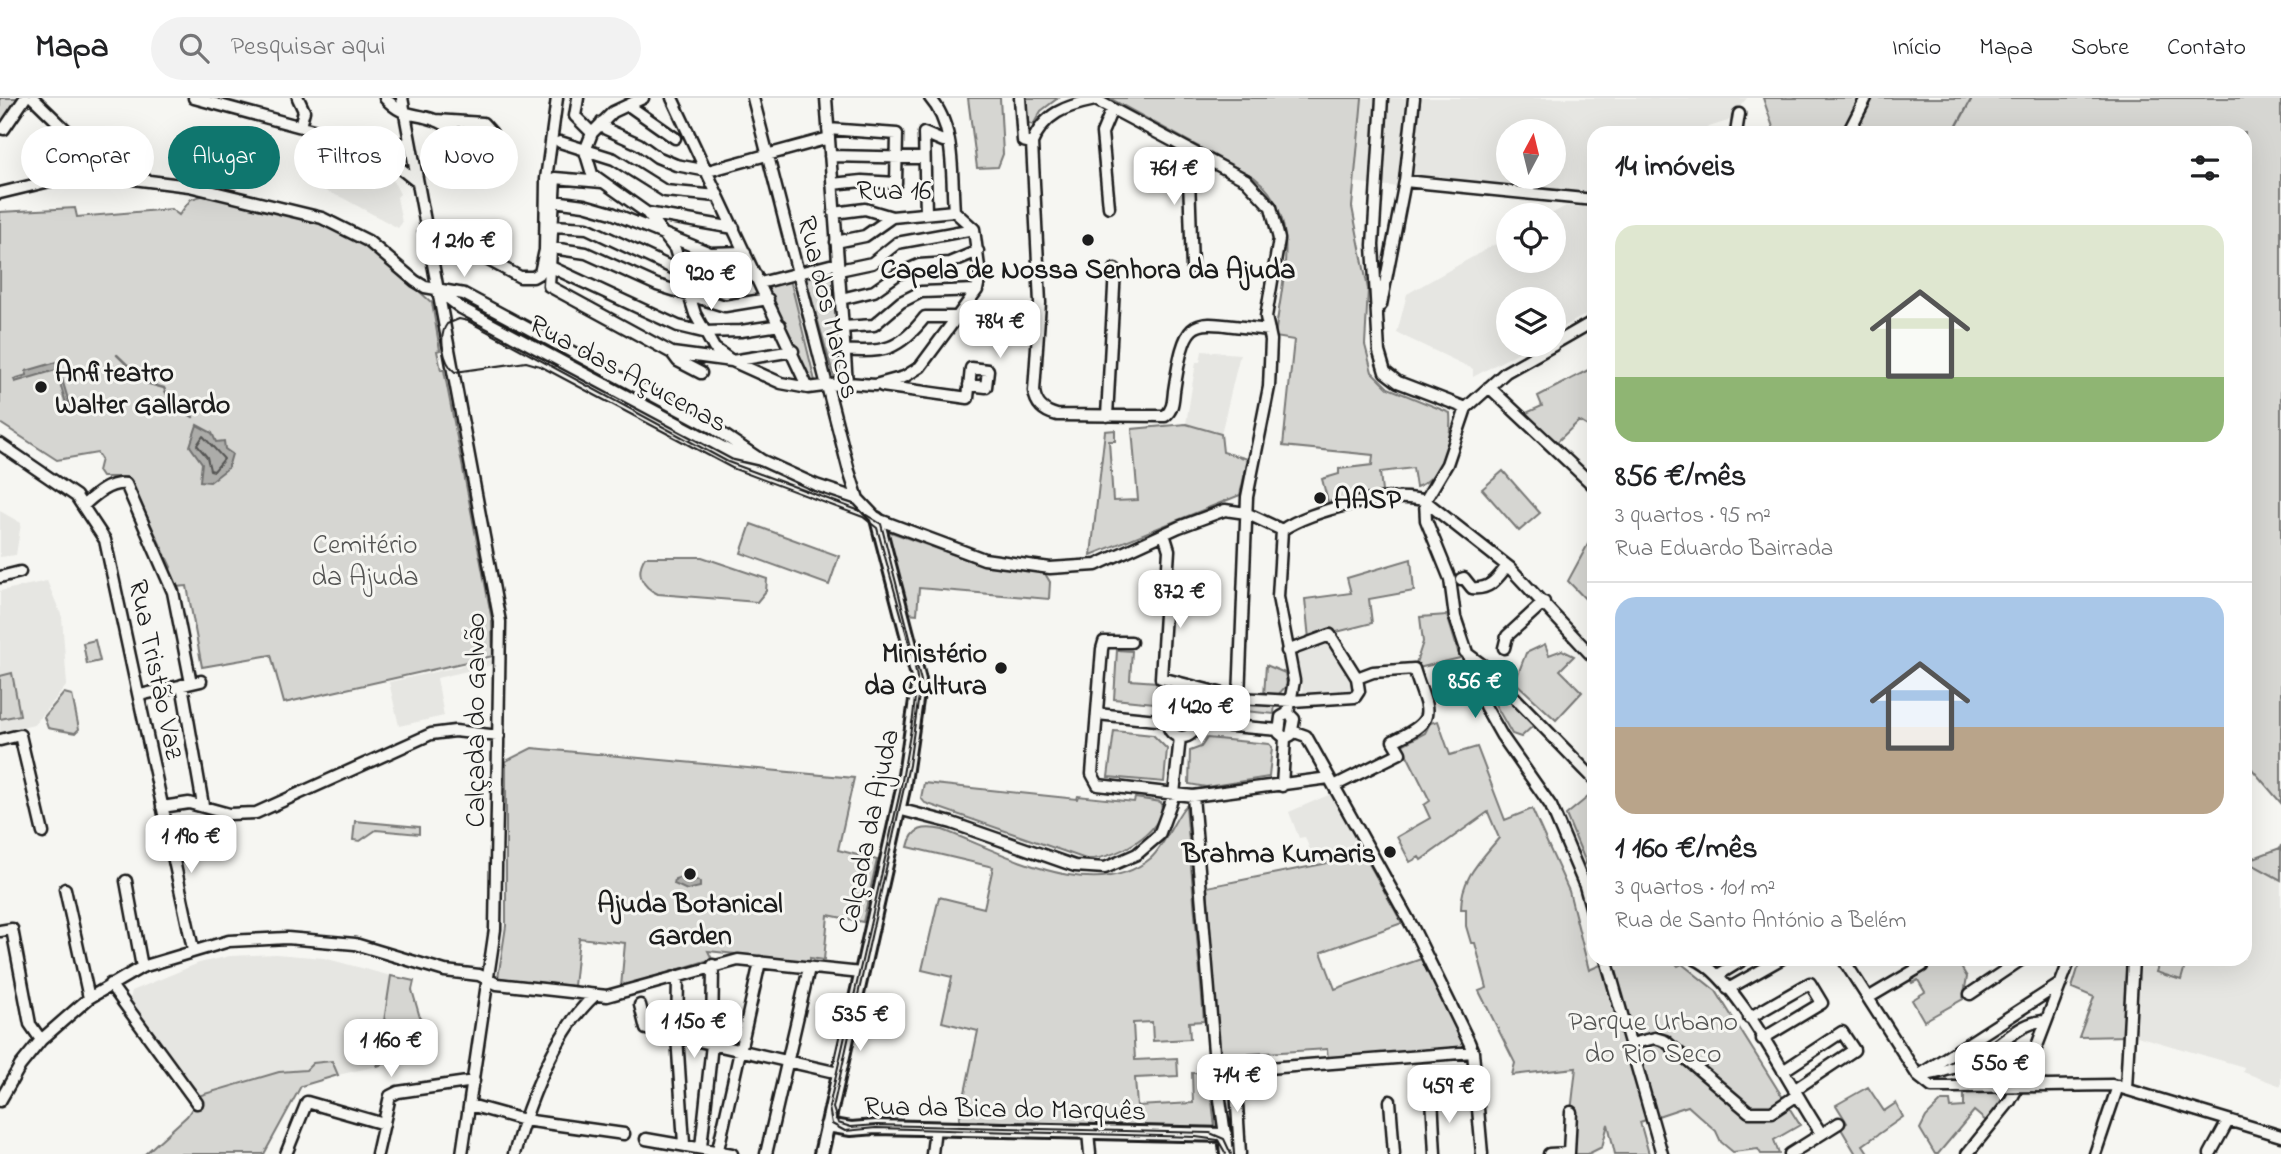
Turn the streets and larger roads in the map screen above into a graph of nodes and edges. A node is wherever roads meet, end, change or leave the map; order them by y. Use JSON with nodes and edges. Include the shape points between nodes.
{"nodes":[{"id":1,"x":25,"y":98,"type":"edge"},
{"id":2,"x":33,"y":98,"type":"edge"},
{"id":3,"x":194,"y":98,"type":"edge"},
{"id":4,"x":298,"y":98,"type":"edge"},
{"id":5,"x":385,"y":98,"type":"edge"},
{"id":6,"x":402,"y":98,"type":"edge"},
{"id":7,"x":557,"y":98,"type":"edge"},
{"id":8,"x":578,"y":98,"type":"edge"},
{"id":9,"x":643,"y":98,"type":"edge"},
{"id":10,"x":672,"y":98,"type":"edge"},
{"id":11,"x":753,"y":98,"type":"edge"},
{"id":12,"x":825,"y":98,"type":"edge"},
{"id":13,"x":930,"y":98,"type":"edge"},
{"id":14,"x":1020,"y":98,"type":"edge"},
{"id":15,"x":1382,"y":98,"type":"edge"},
{"id":16,"x":1407,"y":98,"type":"edge"},
{"id":17,"x":1414,"y":98,"type":"edge"},
{"id":18,"x":1866,"y":98,"type":"edge"},
{"id":19,"x":1094,"y":99,"type":"edge"},
{"id":20,"x":628,"y":105,"type":"junction"},
{"id":21,"x":1112,"y":109,"type":"junction"},
{"id":22,"x":404,"y":114,"type":"junction"},
{"id":23,"x":1739,"y":114,"type":"dead end"},
{"id":24,"x":435,"y":120,"type":"junction"},
{"id":25,"x":602,"y":122,"type":"junction"},
{"id":26,"x":62,"y":126,"type":"edge"},
{"id":27,"x":296,"y":126,"type":"edge"},
{"id":28,"x":300,"y":126,"type":"edge"},
{"id":29,"x":1737,"y":126,"type":"edge"},
{"id":30,"x":1852,"y":126,"type":"edge"},
{"id":31,"x":0,"y":128,"type":"edge"},
{"id":32,"x":592,"y":133,"type":"junction"},
{"id":33,"x":828,"y":133,"type":"junction"},
{"id":34,"x":675,"y":138,"type":"dead end"},
{"id":35,"x":943,"y":141,"type":"dead end"},
{"id":36,"x":560,"y":142,"type":"dead end"},
{"id":37,"x":408,"y":143,"type":"joint"},
{"id":38,"x":1032,"y":143,"type":"junction"},
{"id":39,"x":585,"y":151,"type":"junction"},
{"id":40,"x":768,"y":154,"type":"junction"},
{"id":41,"x":830,"y":156,"type":"junction"},
{"id":42,"x":1201,"y":157,"type":"junction"},
{"id":43,"x":897,"y":158,"type":"junction"},
{"id":44,"x":924,"y":158,"type":"junction"},
{"id":45,"x":708,"y":171,"type":"junction"},
{"id":46,"x":406,"y":174,"type":"edge"},
{"id":47,"x":415,"y":181,"type":"junction"},
{"id":48,"x":1405,"y":181,"type":"junction"},
{"id":49,"x":154,"y":182,"type":"edge"},
{"id":50,"x":602,"y":182,"type":"junction"},
{"id":51,"x":832,"y":184,"type":"junction"},
{"id":52,"x":21,"y":188,"type":"edge"},
{"id":53,"x":0,"y":193,"type":"edge"},
{"id":54,"x":717,"y":196,"type":"junction"},
{"id":55,"x":1587,"y":199,"type":"edge"},
{"id":56,"x":554,"y":201,"type":"junction"},
{"id":57,"x":1109,"y":207,"type":"dead end"},
{"id":58,"x":954,"y":211,"type":"junction"},
{"id":59,"x":647,"y":213,"type":"junction"},
{"id":60,"x":834,"y":213,"type":"junction"},
{"id":61,"x":926,"y":213,"type":"junction"},
{"id":62,"x":892,"y":217,"type":"junction"},
{"id":63,"x":553,"y":226,"type":"junction"},
{"id":64,"x":734,"y":228,"type":"junction"},
{"id":65,"x":974,"y":229,"type":"junction"},
{"id":66,"x":424,"y":231,"type":"junction"},
{"id":67,"x":668,"y":237,"type":"junction"},
{"id":68,"x":836,"y":242,"type":"junction"},
{"id":69,"x":1373,"y":245,"type":"junction"},
{"id":70,"x":552,"y":248,"type":"junction"},
{"id":71,"x":978,"y":251,"type":"junction"},
{"id":72,"x":746,"y":252,"type":"junction"},
{"id":73,"x":1390,"y":257,"type":"junction"},
{"id":74,"x":551,"y":267,"type":"junction"},
{"id":75,"x":838,"y":267,"type":"junction"},
{"id":76,"x":1192,"y":268,"type":"dead end"},
{"id":77,"x":1115,"y":269,"type":"dead end"},
{"id":78,"x":683,"y":273,"type":"junction"},
{"id":79,"x":798,"y":273,"type":"junction"},
{"id":80,"x":758,"y":279,"type":"junction"},
{"id":81,"x":436,"y":289,"type":"junction"},
{"id":82,"x":977,"y":290,"type":"junction"},
{"id":83,"x":690,"y":297,"type":"junction"},
{"id":84,"x":768,"y":299,"type":"junction"},
{"id":85,"x":841,"y":299,"type":"junction"},
{"id":86,"x":960,"y":317,"type":"junction"},
{"id":87,"x":1378,"y":318,"type":"junction"},
{"id":88,"x":780,"y":325,"type":"junction"},
{"id":89,"x":1587,"y":325,"type":"edge"},
{"id":90,"x":843,"y":327,"type":"junction"},
{"id":91,"x":1269,"y":330,"type":"junction"},
{"id":92,"x":703,"y":332,"type":"junction"},
{"id":93,"x":1566,"y":338,"type":"edge"},
{"id":94,"x":793,"y":351,"type":"junction"},
{"id":95,"x":845,"y":351,"type":"junction"},
{"id":96,"x":672,"y":353,"type":"junction"},
{"id":97,"x":1533,"y":357,"type":"edge"},
{"id":98,"x":732,"y":361,"type":"junction"},
{"id":99,"x":701,"y":373,"type":"dead end"},
{"id":100,"x":847,"y":383,"type":"junction"},
{"id":101,"x":827,"y":385,"type":"junction"},
{"id":102,"x":875,"y":385,"type":"junction"},
{"id":103,"x":969,"y":385,"type":"dead end"},
{"id":104,"x":1489,"y":387,"type":"junction"},
{"id":105,"x":808,"y":388,"type":"junction"},
{"id":106,"x":1466,"y":408,"type":"junction"},
{"id":107,"x":1107,"y":416,"type":"junction"},
{"id":108,"x":0,"y":444,"type":"edge"},
{"id":109,"x":1587,"y":479,"type":"edge"},
{"id":110,"x":858,"y":499,"type":"junction"},
{"id":111,"x":1424,"y":501,"type":"junction"},
{"id":112,"x":84,"y":505,"type":"junction"},
{"id":113,"x":1246,"y":513,"type":"junction"},
{"id":114,"x":877,"y":520,"type":"junction"},
{"id":115,"x":1282,"y":530,"type":"junction"},
{"id":116,"x":1164,"y":534,"type":"junction"},
{"id":117,"x":1507,"y":566,"type":"junction"},
{"id":118,"x":20,"y":572,"type":"dead end"},
{"id":119,"x":0,"y":577,"type":"edge"},
{"id":120,"x":1461,"y":579,"type":"dead end"},
{"id":121,"x":1544,"y":603,"type":"junction"},
{"id":122,"x":1132,"y":642,"type":"dead end"},
{"id":123,"x":1504,"y":648,"type":"dead end"},
{"id":124,"x":1587,"y":650,"type":"edge"},
{"id":125,"x":1287,"y":651,"type":"junction"},
{"id":126,"x":1465,"y":652,"type":"junction"},
{"id":127,"x":1357,"y":678,"type":"junction"},
{"id":128,"x":191,"y":683,"type":"junction"},
{"id":129,"x":140,"y":695,"type":"junction"},
{"id":130,"x":1239,"y":698,"type":"junction"},
{"id":131,"x":1292,"y":701,"type":"junction"},
{"id":132,"x":1097,"y":714,"type":"junction"},
{"id":133,"x":1167,"y":721,"type":"junction"},
{"id":134,"x":1196,"y":723,"type":"junction"},
{"id":135,"x":1285,"y":733,"type":"junction"},
{"id":136,"x":499,"y":736,"type":"junction"},
{"id":137,"x":1180,"y":737,"type":"junction"},
{"id":138,"x":0,"y":740,"type":"edge"},
{"id":139,"x":1587,"y":772,"type":"edge"},
{"id":140,"x":1331,"y":782,"type":"junction"},
{"id":141,"x":1282,"y":786,"type":"junction"},
{"id":142,"x":1174,"y":794,"type":"junction"},
{"id":143,"x":1193,"y":796,"type":"junction"},
{"id":144,"x":203,"y":805,"type":"junction"},
{"id":145,"x":162,"y":807,"type":"junction"},
{"id":146,"x":898,"y":809,"type":"junction"},
{"id":147,"x":43,"y":833,"type":"dead end"},
{"id":148,"x":126,"y":881,"type":"dead end"},
{"id":149,"x":65,"y":889,"type":"dead end"},
{"id":150,"x":1587,"y":890,"type":"edge"},
{"id":151,"x":0,"y":931,"type":"edge"},
{"id":152,"x":193,"y":949,"type":"junction"},
{"id":153,"x":760,"y":962,"type":"junction"},
{"id":154,"x":713,"y":965,"type":"junction"},
{"id":155,"x":1608,"y":966,"type":"edge"},
{"id":156,"x":1705,"y":966,"type":"edge"},
{"id":157,"x":1732,"y":966,"type":"edge"},
{"id":158,"x":1769,"y":966,"type":"edge"},
{"id":159,"x":1847,"y":966,"type":"edge"},
{"id":160,"x":1922,"y":966,"type":"edge"},
{"id":161,"x":2012,"y":966,"type":"edge"},
{"id":162,"x":2067,"y":966,"type":"edge"},
{"id":163,"x":2132,"y":966,"type":"edge"},
{"id":164,"x":142,"y":967,"type":"junction"},
{"id":165,"x":809,"y":968,"type":"junction"},
{"id":166,"x":861,"y":973,"type":"junction"},
{"id":167,"x":1717,"y":975,"type":"junction"},
{"id":168,"x":678,"y":976,"type":"junction"},
{"id":169,"x":489,"y":978,"type":"junction"},
{"id":170,"x":2061,"y":983,"type":"junction"},
{"id":171,"x":110,"y":984,"type":"junction"},
{"id":172,"x":1728,"y":989,"type":"junction"},
{"id":173,"x":1970,"y":994,"type":"dead end"},
{"id":174,"x":594,"y":996,"type":"junction"},
{"id":175,"x":89,"y":998,"type":"junction"},
{"id":176,"x":1868,"y":998,"type":"junction"},
{"id":177,"x":640,"y":1005,"type":"dead end"},
{"id":178,"x":1749,"y":1018,"type":"junction"},
{"id":179,"x":2046,"y":1021,"type":"junction"},
{"id":180,"x":677,"y":1036,"type":"junction"},
{"id":181,"x":1762,"y":1039,"type":"junction"},
{"id":182,"x":41,"y":1040,"type":"junction"},
{"id":183,"x":712,"y":1044,"type":"junction"},
{"id":184,"x":1631,"y":1044,"type":"junction"},
{"id":185,"x":740,"y":1051,"type":"junction"},
{"id":186,"x":1473,"y":1052,"type":"junction"},
{"id":187,"x":787,"y":1061,"type":"junction"},
{"id":188,"x":1235,"y":1071,"type":"junction"},
{"id":189,"x":1783,"y":1071,"type":"junction"},
{"id":190,"x":1216,"y":1072,"type":"junction"},
{"id":191,"x":839,"y":1073,"type":"junction"},
{"id":192,"x":1918,"y":1076,"type":"junction"},
{"id":193,"x":474,"y":1081,"type":"junction"},
{"id":194,"x":2122,"y":1088,"type":"junction"},
{"id":195,"x":1795,"y":1093,"type":"junction"},
{"id":196,"x":1432,"y":1097,"type":"dead end"},
{"id":197,"x":0,"y":1101,"type":"edge"},
{"id":198,"x":1390,"y":1101,"type":"dead end"},
{"id":199,"x":197,"y":1103,"type":"dead end"},
{"id":200,"x":470,"y":1105,"type":"junction"},
{"id":201,"x":1571,"y":1112,"type":"dead end"},
{"id":202,"x":524,"y":1119,"type":"junction"},
{"id":203,"x":2228,"y":1121,"type":"junction"},
{"id":204,"x":1839,"y":1123,"type":"dead end"},
{"id":205,"x":384,"y":1124,"type":"junction"},
{"id":206,"x":827,"y":1125,"type":"junction"},
{"id":207,"x":935,"y":1128,"type":"junction"},
{"id":208,"x":1088,"y":1132,"type":"junction"},
{"id":209,"x":1821,"y":1133,"type":"junction"},
{"id":210,"x":624,"y":1134,"type":"dead end"},
{"id":211,"x":1225,"y":1136,"type":"junction"},
{"id":212,"x":2281,"y":1136,"type":"edge"},
{"id":213,"x":646,"y":1139,"type":"dead end"},
{"id":214,"x":684,"y":1144,"type":"junction"},
{"id":215,"x":701,"y":1147,"type":"junction"},
{"id":216,"x":718,"y":1152,"type":"edge"},
{"id":217,"x":286,"y":1154,"type":"edge"},
{"id":218,"x":377,"y":1154,"type":"edge"},
{"id":219,"x":462,"y":1154,"type":"edge"},
{"id":220,"x":514,"y":1154,"type":"edge"},
{"id":221,"x":732,"y":1154,"type":"edge"},
{"id":222,"x":766,"y":1154,"type":"edge"},
{"id":223,"x":821,"y":1154,"type":"edge"},
{"id":224,"x":932,"y":1154,"type":"edge"},
{"id":225,"x":1090,"y":1154,"type":"edge"},
{"id":226,"x":1227,"y":1154,"type":"edge"},
{"id":227,"x":1240,"y":1154,"type":"edge"},
{"id":228,"x":1394,"y":1154,"type":"edge"},
{"id":229,"x":1436,"y":1154,"type":"edge"},
{"id":230,"x":1482,"y":1154,"type":"edge"},
{"id":231,"x":1549,"y":1154,"type":"edge"},
{"id":232,"x":1662,"y":1154,"type":"edge"},
{"id":233,"x":1790,"y":1154,"type":"edge"},
{"id":234,"x":1967,"y":1154,"type":"edge"},
{"id":235,"x":2095,"y":1154,"type":"edge"},
{"id":236,"x":2210,"y":1154,"type":"edge"}],
"edges":[{"from":1,"to":31,"type":"street","via":[[4,129]]},
{"from":2,"to":26,"type":"street"},
{"from":3,"to":27,"type":"street"},
{"from":4,"to":28,"type":"street","via":[[304,111]]},
{"from":5,"to":22,"type":"street"},
{"from":6,"to":22,"type":"street","name":"Calçada do Galvão"},
{"from":7,"to":66,"type":"street","via":[[540,274],[520,276],[438,233]]},
{"from":8,"to":32,"type":"street","via":[[575,116]]},
{"from":9,"to":20,"type":"street"},
{"from":10,"to":45,"type":"street"},
{"from":11,"to":40,"type":"street","name":"Rua dos Marcos"},
{"from":12,"to":33,"type":"street"},
{"from":13,"to":58,"type":"street","via":[[949,142]]},
{"from":14,"to":38,"type":"street","via":[[1023,141]]},
{"from":15,"to":69,"type":"street"},
{"from":16,"to":17,"type":"street"},
{"from":17,"to":48,"type":"street"},
{"from":18,"to":30,"type":"street"},
{"from":19,"to":21,"type":"street"},
{"from":19,"to":38,"type":"street","via":[[1051,115]]},
{"from":20,"to":25,"type":"street"},
{"from":20,"to":34,"type":"street"},
{"from":21,"to":42,"type":"street"},
{"from":21,"to":57,"type":"street","via":[[1102,133]]},
{"from":22,"to":24,"type":"street"},
{"from":22,"to":37,"type":"street","name":"Calçada do Galvão"},
{"from":23,"to":29,"type":"street"},
{"from":24,"to":24,"type":"street","via":[[483,123],[492,133],[490,142],[477,144]]},
{"from":25,"to":32,"type":"street"},
{"from":25,"to":45,"type":"street","via":[[606,129],[657,157]]},
{"from":32,"to":39,"type":"street"},
{"from":33,"to":40,"type":"street"},
{"from":33,"to":41,"type":"street"},
{"from":33,"to":43,"type":"street","via":[[897,134]]},
{"from":35,"to":44,"type":"street","via":[[924,133]]},
{"from":36,"to":39,"type":"street"},
{"from":37,"to":47,"type":"street","name":"Calçada do Galvão"},
{"from":38,"to":107,"type":"street","via":[[1040,303],[1034,396],[1048,413]]},
{"from":39,"to":50,"type":"street","via":[[592,174]]},
{"from":39,"to":54,"type":"street","via":[[614,159],[665,191]]},
{"from":40,"to":45,"type":"street"},
{"from":40,"to":79,"type":"street","name":"Rua dos Marcos"},
{"from":41,"to":43,"type":"street"},
{"from":41,"to":51,"type":"street"},
{"from":42,"to":76,"type":"street","via":[[1189,185]]},
{"from":42,"to":91,"type":"street","via":[[1246,180],[1265,198],[1275,216],[1279,246],[1266,317]]},
{"from":43,"to":44,"type":"street"},
{"from":43,"to":51,"type":"street","via":[[896,183]]},
{"from":44,"to":61,"type":"street"},
{"from":45,"to":54,"type":"street"},
{"from":46,"to":47,"type":"street"},
{"from":47,"to":66,"type":"street","name":"Calçada do Galvão"},
{"from":48,"to":55,"type":"street"},
{"from":48,"to":73,"type":"street"},
{"from":49,"to":81,"type":"street","name":"Rua das Açucenas","via":[[314,215],[354,232],[415,281]]},
{"from":50,"to":56,"type":"street","via":[[555,178]]},
{"from":50,"to":59,"type":"street"},
{"from":51,"to":60,"type":"street"},
{"from":52,"to":53,"type":"street","name":"Rua das Açucenas"},
{"from":54,"to":64,"type":"street"},
{"from":56,"to":63,"type":"street"},
{"from":56,"to":67,"type":"street","via":[[612,212]]},
{"from":58,"to":61,"type":"street","name":"Rua 16"},
{"from":58,"to":65,"type":"street"},
{"from":59,"to":64,"type":"street"},
{"from":59,"to":67,"type":"street"},
{"from":60,"to":62,"type":"street","name":"Rua 16","via":[[865,209]]},
{"from":60,"to":68,"type":"street"},
{"from":61,"to":62,"type":"street","name":"Rua 16"},
{"from":62,"to":68,"type":"street","via":[[865,236]]},
{"from":63,"to":70,"type":"street"},
{"from":63,"to":78,"type":"street","via":[[587,228]]},
{"from":64,"to":72,"type":"street"},
{"from":65,"to":71,"type":"street"},
{"from":65,"to":75,"type":"street","via":[[897,243],[872,263]]},
{"from":66,"to":81,"type":"street","name":"Calçada do Galvão"},
{"from":67,"to":72,"type":"street","via":[[710,253]]},
{"from":67,"to":78,"type":"street"},
{"from":68,"to":75,"type":"street"},
{"from":69,"to":73,"type":"street","via":[[1378,254]]},
{"from":69,"to":87,"type":"street"},
{"from":70,"to":74,"type":"street"},
{"from":70,"to":83,"type":"street","via":[[586,253]]},
{"from":71,"to":82,"type":"street"},
{"from":71,"to":85,"type":"street","via":[[949,263],[919,265],[874,291]]},
{"from":72,"to":80,"type":"street"},
{"from":73,"to":87,"type":"street"},
{"from":74,"to":92,"type":"street","via":[[678,326]]},
{"from":74,"to":96,"type":"street","via":[[549,286]]},
{"from":75,"to":79,"type":"street"},
{"from":75,"to":85,"type":"street"},
{"from":77,"to":107,"type":"street"},
{"from":78,"to":80,"type":"street","via":[[722,280]]},
{"from":78,"to":83,"type":"street"},
{"from":79,"to":80,"type":"street"},
{"from":79,"to":101,"type":"street","name":"Rua dos Marcos"},
{"from":80,"to":84,"type":"street"},
{"from":81,"to":110,"type":"street","name":"Rua das Açucenas","via":[[464,294],[722,433],[761,460]]},
{"from":81,"to":136,"type":"street","name":"Calçada do Galvão","via":[[499,615]]},
{"from":82,"to":86,"type":"street"},
{"from":82,"to":90,"type":"street","via":[[921,292],[874,325]]},
{"from":83,"to":84,"type":"street","via":[[725,306]]},
{"from":83,"to":92,"type":"street"},
{"from":84,"to":88,"type":"street"},
{"from":85,"to":90,"type":"street"},
{"from":86,"to":95,"type":"street","via":[[925,317],[910,337],[876,354]]},
{"from":86,"to":102,"type":"street","via":[[920,367]]},
{"from":87,"to":106,"type":"street","via":[[1385,372],[1398,382]]},
{"from":88,"to":92,"type":"street"},
{"from":88,"to":94,"type":"street"},
{"from":89,"to":93,"type":"street"},
{"from":90,"to":95,"type":"street"},
{"from":91,"to":107,"type":"street","via":[[1205,323],[1195,327],[1183,339],[1168,414],[1155,418]]},
{"from":91,"to":113,"type":"street","via":[[1268,399]]},
{"from":92,"to":98,"type":"street","via":[[714,348]]},
{"from":94,"to":98,"type":"street"},
{"from":94,"to":105,"type":"street"},
{"from":95,"to":100,"type":"street"},
{"from":96,"to":98,"type":"street"},
{"from":96,"to":99,"type":"street"},
{"from":97,"to":104,"type":"street"},
{"from":98,"to":105,"type":"street","via":[[782,383]]},
{"from":100,"to":101,"type":"street"},
{"from":100,"to":102,"type":"street"},
{"from":101,"to":105,"type":"street"},
{"from":101,"to":110,"type":"street","name":"Rua dos Marcos"},
{"from":102,"to":103,"type":"street","via":[[968,398]]},
{"from":104,"to":106,"type":"street"},
{"from":104,"to":109,"type":"street"},
{"from":106,"to":111,"type":"street","via":[[1447,464]]},
{"from":108,"to":112,"type":"street","name":"Rua Tristão Vaz","via":[[56,480]]},
{"from":110,"to":114,"type":"street","name":"Rua dos Marcos"},
{"from":111,"to":115,"type":"street","via":[[1382,499],[1342,507]]},
{"from":111,"to":117,"type":"street"},
{"from":111,"to":126,"type":"street","via":[[1426,520],[1450,579]]},
{"from":112,"to":128,"type":"street","via":[[105,489],[125,484],[173,592]]},
{"from":112,"to":129,"type":"street","name":"Rua Tristão Vaz","via":[[110,554]]},
{"from":113,"to":115,"type":"street"},
{"from":113,"to":116,"type":"street","via":[[1219,511]]},
{"from":113,"to":130,"type":"street"},
{"from":114,"to":116,"type":"street","via":[[984,559],[1050,568],[1096,565]]},
{"from":114,"to":146,"type":"street","name":"Calçada da Ajuda","via":[[919,674]]},
{"from":115,"to":125,"type":"street","via":[[1278,597]]},
{"from":116,"to":130,"type":"street","via":[[1170,550],[1161,678]]},
{"from":117,"to":120,"type":"street","via":[[1481,589]]},
{"from":117,"to":121,"type":"street"},
{"from":118,"to":119,"type":"street"},
{"from":121,"to":123,"type":"street","via":[[1507,636]]},
{"from":121,"to":124,"type":"street"},
{"from":122,"to":132,"type":"street","via":[[1104,642]]},
{"from":125,"to":127,"type":"street","via":[[1330,635]]},
{"from":125,"to":131,"type":"street","via":[[1294,681]]},
{"from":126,"to":139,"type":"street","via":[[1493,674]]},
{"from":126,"to":150,"type":"street","via":[[1485,706],[1551,806]]},
{"from":127,"to":131,"type":"street","via":[[1355,697]]},
{"from":127,"to":140,"type":"street","via":[[1414,669],[1427,720],[1393,741],[1400,753]]},
{"from":128,"to":129,"type":"street"},
{"from":128,"to":144,"type":"street"},
{"from":129,"to":145,"type":"street","name":"Rua Tristão Vaz"},
{"from":130,"to":131,"type":"street"},
{"from":131,"to":135,"type":"street","via":[[1288,713],[1282,715]]},
{"from":132,"to":133,"type":"street"},
{"from":132,"to":142,"type":"street","via":[[1094,782]]},
{"from":133,"to":134,"type":"street","via":[[1172,712],[1185,709]]},
{"from":133,"to":137,"type":"street","via":[[1169,730]]},
{"from":134,"to":135,"type":"street"},
{"from":134,"to":137,"type":"street","via":[[1191,733]]},
{"from":135,"to":140,"type":"street","via":[[1306,736]]},
{"from":135,"to":141,"type":"street"},
{"from":136,"to":144,"type":"street","via":[[431,734],[256,813],[229,814]]},
{"from":136,"to":169,"type":"street","name":"Calçada do Galvão","via":[[495,929]]},
{"from":137,"to":142,"type":"street"},
{"from":138,"to":147,"type":"street","via":[[20,735]]},
{"from":140,"to":141,"type":"street"},
{"from":140,"to":186,"type":"street","via":[[1413,929]]},
{"from":141,"to":143,"type":"street"},
{"from":142,"to":143,"type":"street"},
{"from":142,"to":146,"type":"street","via":[[1166,822],[1148,846],[1120,863],[1092,869]]},
{"from":143,"to":190,"type":"street"},
{"from":144,"to":145,"type":"street"},
{"from":145,"to":152,"type":"street","name":"Rua Tristão Vaz"},
{"from":146,"to":166,"type":"street","name":"Calçada da Ajuda"},
{"from":148,"to":164,"type":"street"},
{"from":149,"to":175,"type":"street"},
{"from":151,"to":182,"type":"street","via":[[12,929],[30,1024]]},
{"from":152,"to":164,"type":"street"},
{"from":152,"to":169,"type":"street","via":[[246,939],[309,939],[355,944],[445,971]]},
{"from":153,"to":154,"type":"street"},
{"from":153,"to":165,"type":"street"},
{"from":153,"to":185,"type":"street"},
{"from":154,"to":168,"type":"street"},
{"from":154,"to":183,"type":"street"},
{"from":155,"to":184,"type":"street"},
{"from":156,"to":167,"type":"street"},
{"from":157,"to":167,"type":"street"},
{"from":158,"to":172,"type":"street"},
{"from":159,"to":176,"type":"street"},
{"from":160,"to":176,"type":"street"},
{"from":161,"to":173,"type":"street"},
{"from":162,"to":170,"type":"street"},
{"from":163,"to":194,"type":"street"},
{"from":164,"to":171,"type":"street"},
{"from":165,"to":166,"type":"street"},
{"from":165,"to":187,"type":"street"},
{"from":166,"to":191,"type":"street","name":"Calçada da Ajuda"},
{"from":167,"to":172,"type":"street"},
{"from":168,"to":174,"type":"street","via":[[621,995]]},
{"from":168,"to":180,"type":"street"},
{"from":169,"to":174,"type":"street","via":[[497,984]]},
{"from":169,"to":193,"type":"street","name":"Calçada do Galvão"},
{"from":170,"to":179,"type":"street"},
{"from":170,"to":192,"type":"street"},
{"from":171,"to":175,"type":"street"},
{"from":171,"to":199,"type":"street"},
{"from":172,"to":178,"type":"street"},
{"from":174,"to":202,"type":"street","via":[[566,1029]]},
{"from":175,"to":182,"type":"street"},
{"from":176,"to":192,"type":"street"},
{"from":177,"to":180,"type":"street","via":[[646,1029]]},
{"from":178,"to":181,"type":"street"},
{"from":178,"to":181,"type":"street","via":[[1810,983],[1822,1003]]},
{"from":179,"to":192,"type":"street","via":[[2031,1021],[1985,1054]]},
{"from":179,"to":234,"type":"street","via":[[2010,1101]]},
{"from":180,"to":183,"type":"street"},
{"from":180,"to":214,"type":"street"},
{"from":181,"to":189,"type":"street"},
{"from":182,"to":197,"type":"street"},
{"from":183,"to":185,"type":"street"},
{"from":183,"to":215,"type":"street"},
{"from":184,"to":195,"type":"street","via":[[1655,1038],[1665,1041],[1749,1112],[1772,1112]]},
{"from":184,"to":232,"type":"street"},
{"from":185,"to":187,"type":"street"},
{"from":185,"to":216,"type":"street"},
{"from":186,"to":188,"type":"street"},
{"from":186,"to":230,"type":"street"},
{"from":187,"to":191,"type":"street"},
{"from":187,"to":222,"type":"street"},
{"from":188,"to":190,"type":"street"},
{"from":188,"to":227,"type":"street"},
{"from":189,"to":195,"type":"street"},
{"from":189,"to":195,"type":"street","via":[[1842,1032],[1854,1051]]},
{"from":190,"to":211,"type":"street"},
{"from":191,"to":206,"type":"street","name":"Calçada da Ajuda"},
{"from":192,"to":194,"type":"street","bridge":true,"via":[[1932,1087]]},
{"from":193,"to":200,"type":"street","name":"Calçada do Galvão"},
{"from":193,"to":205,"type":"street","via":[[398,1092],[390,1097]]},
{"from":194,"to":203,"type":"street"},
{"from":194,"to":235,"type":"street"},
{"from":195,"to":209,"type":"street"},
{"from":196,"to":229,"type":"street"},
{"from":198,"to":228,"type":"street"},
{"from":200,"to":202,"type":"street"},
{"from":200,"to":219,"type":"street","name":"Calçada do Galvão"},
{"from":201,"to":231,"type":"street","via":[[1569,1153]]},
{"from":202,"to":210,"type":"street"},
{"from":202,"to":220,"type":"street"},
{"from":203,"to":212,"type":"street"},
{"from":203,"to":236,"type":"street"},
{"from":204,"to":209,"type":"street"},
{"from":205,"to":217,"type":"street","via":[[307,1102]]},
{"from":205,"to":218,"type":"street"},
{"from":206,"to":207,"type":"street","name":"Rua da Bica do Marquês"},
{"from":206,"to":223,"type":"street","name":"Calçada da Ajuda"},
{"from":207,"to":208,"type":"street","name":"Rua da Bica do Marquês"},
{"from":207,"to":224,"type":"street"},
{"from":208,"to":211,"type":"street","name":"Rua da Bica do Marquês"},
{"from":208,"to":225,"type":"street"},
{"from":209,"to":233,"type":"street"},
{"from":211,"to":226,"type":"street"},
{"from":213,"to":214,"type":"street"},
{"from":214,"to":215,"type":"street"},
{"from":215,"to":216,"type":"street"},
{"from":216,"to":221,"type":"street"}]}
